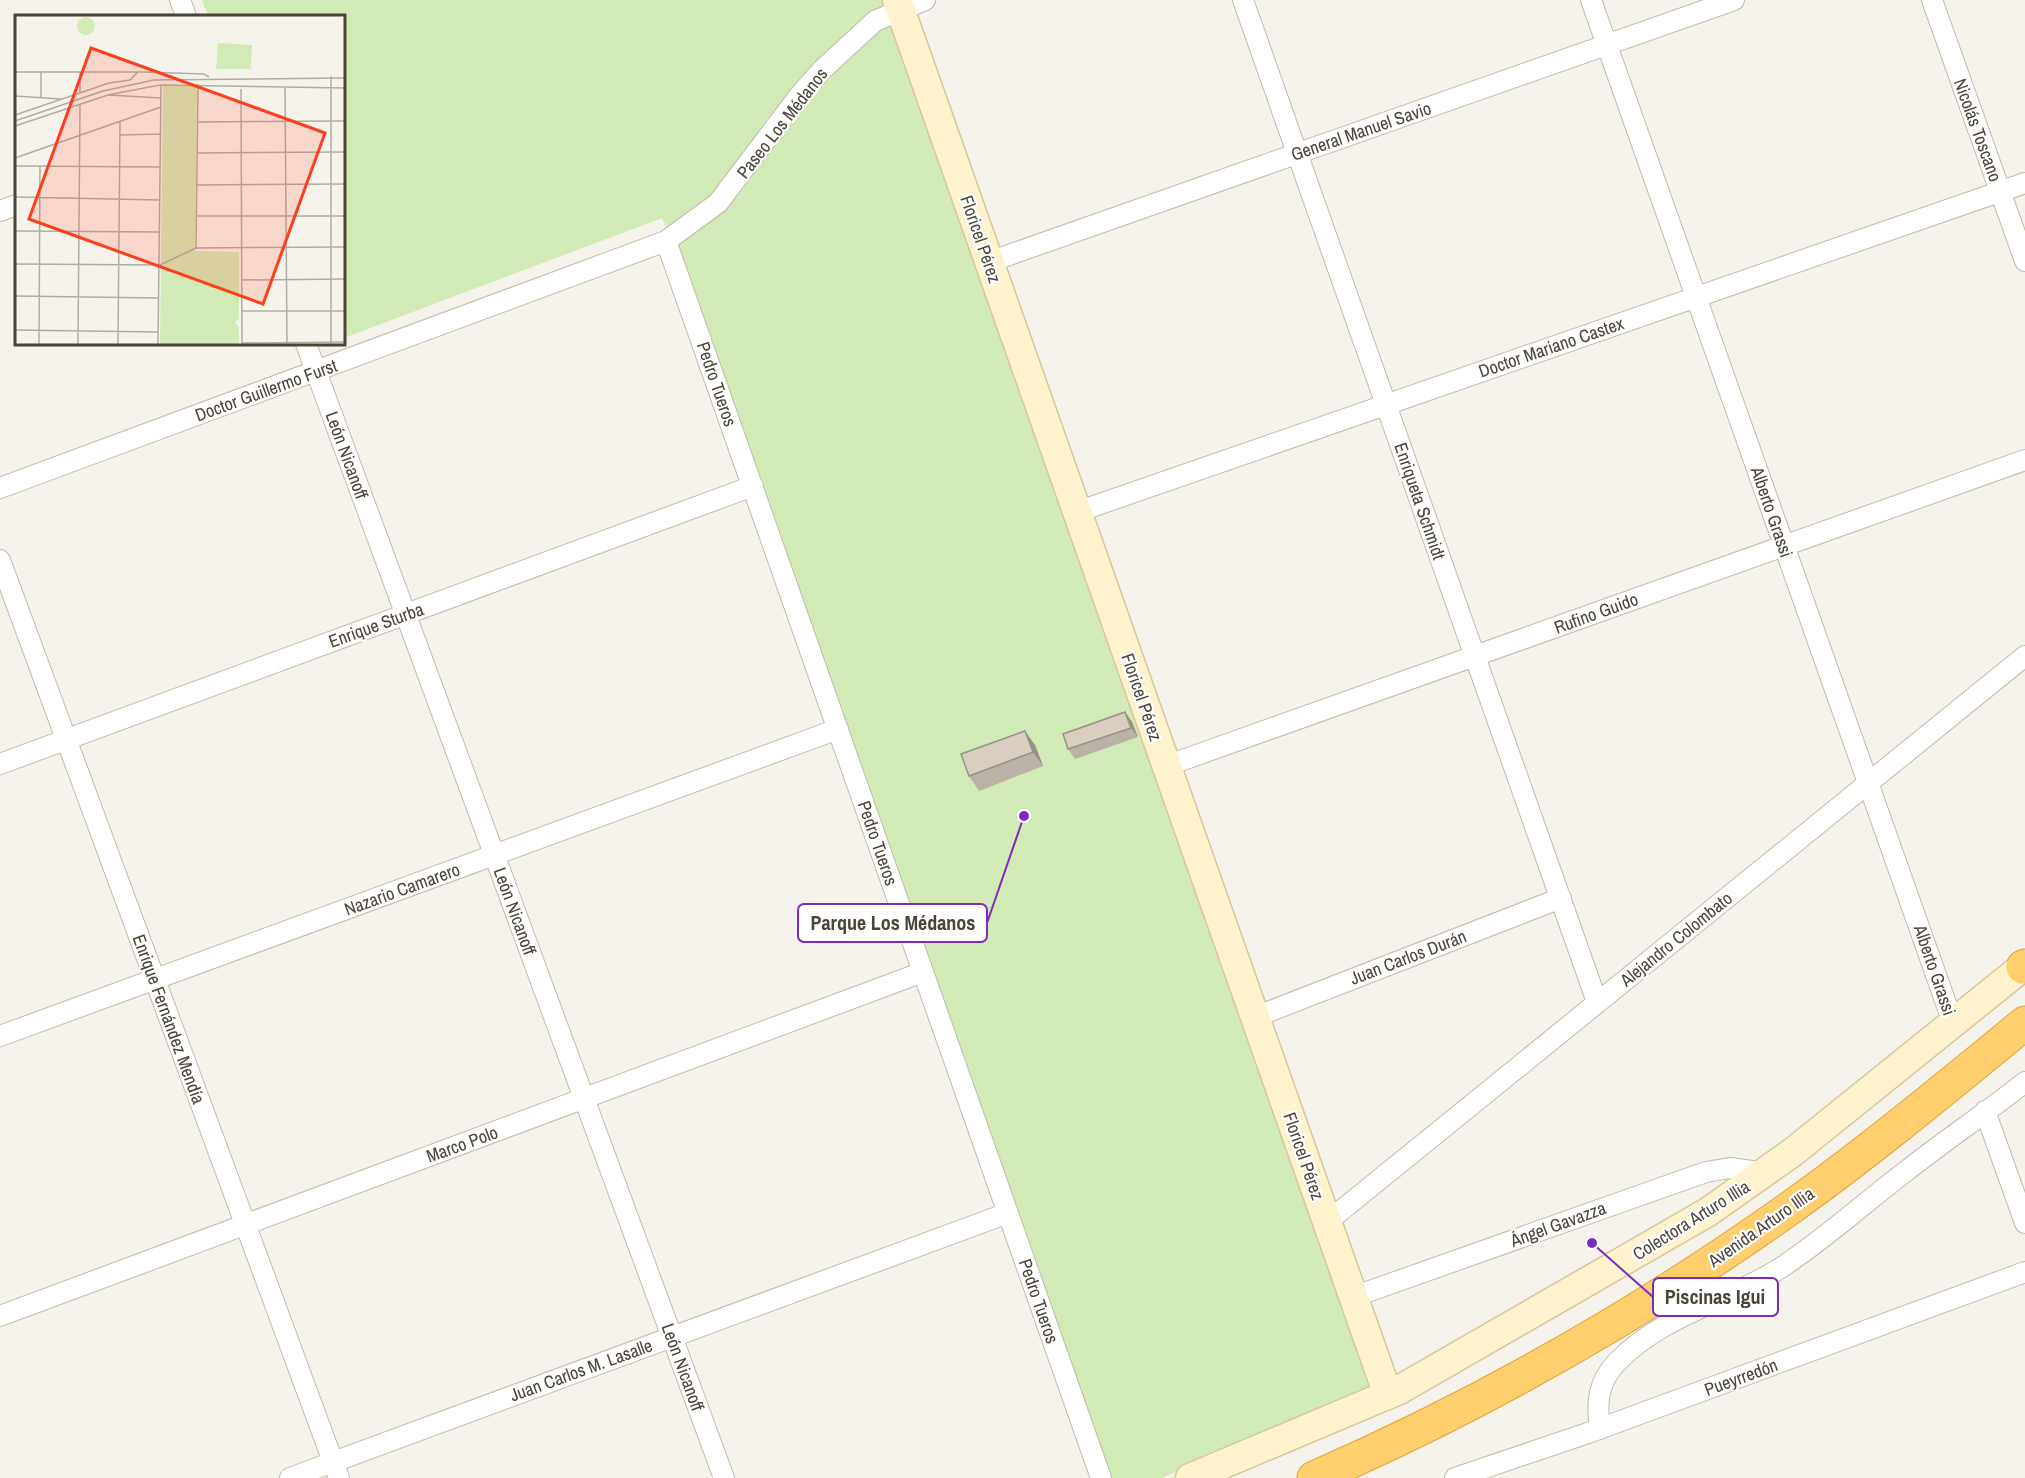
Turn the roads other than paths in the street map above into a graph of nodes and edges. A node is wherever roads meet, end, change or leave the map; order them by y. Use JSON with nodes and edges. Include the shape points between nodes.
{"nodes":[{"id":1,"x":180,"y":0,"type":"edge"},
{"id":2,"x":1243,"y":0,"type":"edge"},
{"id":3,"x":1592,"y":0,"type":"edge"},
{"id":4,"x":1734,"y":0,"type":"edge"},
{"id":5,"x":1932,"y":0,"type":"edge"},
{"id":6,"x":907,"y":3,"type":"edge"},
{"id":7,"x":186,"y":15,"type":"edge"},
{"id":8,"x":1607,"y":45,"type":"junction"},
{"id":9,"x":1298,"y":153,"type":"junction"},
{"id":10,"x":2025,"y":183,"type":"edge"},
{"id":11,"x":2000,"y":191,"type":"junction"},
{"id":12,"x":15,"y":205,"type":"edge"},
{"id":13,"x":0,"y":211,"type":"edge"},
{"id":14,"x":666,"y":241,"type":"junction"},
{"id":15,"x":2025,"y":261,"type":"edge"},
{"id":16,"x":989,"y":262,"type":"junction"},
{"id":17,"x":1696,"y":297,"type":"junction"},
{"id":18,"x":306,"y":345,"type":"edge"},
{"id":19,"x":316,"y":371,"type":"junction"},
{"id":20,"x":1386,"y":405,"type":"junction"},
{"id":21,"x":2025,"y":460,"type":"edge"},
{"id":22,"x":753,"y":486,"type":"junction"},
{"id":23,"x":0,"y":488,"type":"edge"},
{"id":24,"x":1077,"y":512,"type":"junction"},
{"id":25,"x":1785,"y":546,"type":"junction"},
{"id":26,"x":0,"y":560,"type":"edge"},
{"id":27,"x":406,"y":614,"type":"junction"},
{"id":28,"x":1475,"y":656,"type":"junction"},
{"id":29,"x":2025,"y":656,"type":"edge"},
{"id":30,"x":838,"y":729,"type":"junction"},
{"id":31,"x":66,"y":739,"type":"junction"},
{"id":32,"x":0,"y":764,"type":"edge"},
{"id":33,"x":1167,"y":766,"type":"junction"},
{"id":34,"x":1869,"y":783,"type":"junction"},
{"id":35,"x":495,"y":855,"type":"junction"},
{"id":36,"x":1561,"y":898,"type":"junction"},
{"id":37,"x":2024,"y":966,"type":"edge"},
{"id":38,"x":924,"y":972,"type":"junction"},
{"id":39,"x":155,"y":979,"type":"junction"},
{"id":40,"x":1598,"y":1002,"type":"junction"},
{"id":41,"x":1255,"y":1017,"type":"junction"},
{"id":42,"x":1953,"y":1023,"type":"junction"},
{"id":43,"x":2025,"y":1023,"type":"edge"},
{"id":44,"x":0,"y":1036,"type":"edge"},
{"id":45,"x":2025,"y":1082,"type":"edge"},
{"id":46,"x":584,"y":1099,"type":"junction"},
{"id":47,"x":1985,"y":1111,"type":"junction"},
{"id":48,"x":1766,"y":1173,"type":"junction"},
{"id":49,"x":1008,"y":1213,"type":"junction"},
{"id":50,"x":1327,"y":1222,"type":"junction"},
{"id":51,"x":2025,"y":1223,"type":"edge"},
{"id":52,"x":245,"y":1225,"type":"junction"},
{"id":53,"x":2025,"y":1272,"type":"edge"},
{"id":54,"x":1353,"y":1297,"type":"junction"},
{"id":55,"x":0,"y":1316,"type":"edge"},
{"id":56,"x":672,"y":1337,"type":"junction"},
{"id":57,"x":1388,"y":1395,"type":"junction"},
{"id":58,"x":1600,"y":1429,"type":"junction"},
{"id":59,"x":336,"y":1470,"type":"edge"},
{"id":60,"x":290,"y":1478,"type":"edge"},
{"id":61,"x":724,"y":1478,"type":"edge"},
{"id":62,"x":1101,"y":1478,"type":"edge"},
{"id":63,"x":1190,"y":1478,"type":"edge"},
{"id":64,"x":1314,"y":1478,"type":"edge"},
{"id":65,"x":1455,"y":1478,"type":"edge"}],
"edges":[{"from":1,"to":7,"type":"street"},
{"from":2,"to":9,"type":"street","name":"Enriqueta Schmidt"},
{"from":3,"to":8,"type":"street","name":"Alberto Grassi"},
{"from":4,"to":8,"type":"street","name":"General Manuel Savio"},
{"from":5,"to":11,"type":"street","name":"Nicolás Toscano"},
{"from":6,"to":14,"type":"street","name":"Paseo Los Médanos","via":[[875,21],[823,69],[718,203]]},
{"from":6,"to":16,"type":"street","name":"Floricel Pérez"},
{"from":8,"to":9,"type":"street","name":"General Manuel Savio"},
{"from":8,"to":17,"type":"street","name":"Alberto Grassi"},
{"from":9,"to":16,"type":"street","name":"General Manuel Savio"},
{"from":9,"to":20,"type":"street","name":"Enriqueta Schmidt"},
{"from":10,"to":11,"type":"street","name":"Doctor Mariano Castex"},
{"from":11,"to":15,"type":"street","name":"Nicolás Toscano"},
{"from":11,"to":17,"type":"street","name":"Doctor Mariano Castex"},
{"from":12,"to":13,"type":"street"},
{"from":14,"to":19,"type":"street","name":"Doctor Guillermo Furst"},
{"from":14,"to":22,"type":"street","name":"Pedro Tueros"},
{"from":16,"to":24,"type":"street","name":"Floricel Pérez"},
{"from":17,"to":20,"type":"street","name":"Doctor Mariano Castex"},
{"from":17,"to":25,"type":"street","name":"Alberto Grassi"},
{"from":18,"to":19,"type":"street","name":"León Nicanoff"},
{"from":19,"to":23,"type":"street","name":"Doctor Guillermo Furst"},
{"from":19,"to":27,"type":"street","name":"León Nicanoff"},
{"from":20,"to":24,"type":"street","name":"Doctor Mariano Castex"},
{"from":20,"to":28,"type":"street","name":"Enriqueta Schmidt"},
{"from":21,"to":25,"type":"street","name":"Rufino Guido"},
{"from":22,"to":27,"type":"street","name":"Enrique Sturba"},
{"from":22,"to":30,"type":"street","name":"Pedro Tueros"},
{"from":24,"to":33,"type":"street","name":"Floricel Pérez"},
{"from":25,"to":28,"type":"street","name":"Rufino Guido"},
{"from":25,"to":34,"type":"street","name":"Alberto Grassi"},
{"from":26,"to":31,"type":"street","name":"Enrique Fernández Mendía"},
{"from":27,"to":31,"type":"street","name":"Enrique Sturba"},
{"from":27,"to":35,"type":"street","name":"León Nicanoff"},
{"from":28,"to":33,"type":"street","name":"Rufino Guido"},
{"from":28,"to":36,"type":"street","name":"Enriqueta Schmidt"},
{"from":29,"to":34,"type":"street","name":"Alejandro Colombato"},
{"from":30,"to":35,"type":"street","name":"Nazario Camarero"},
{"from":30,"to":38,"type":"street","name":"Pedro Tueros"},
{"from":31,"to":32,"type":"street","name":"Enrique Sturba"},
{"from":31,"to":39,"type":"street","name":"Enrique Fernández Mendía"},
{"from":33,"to":41,"type":"street","name":"Floricel Pérez"},
{"from":34,"to":40,"type":"street","name":"Alejandro Colombato"},
{"from":34,"to":42,"type":"street","name":"Alberto Grassi"},
{"from":35,"to":39,"type":"street","name":"Nazario Camarero"},
{"from":35,"to":46,"type":"street","name":"León Nicanoff"},
{"from":36,"to":40,"type":"street","name":"Enriqueta Schmidt"},
{"from":36,"to":41,"type":"street","name":"Juan Carlos Durán"},
{"from":37,"to":42,"type":"street","name":"Colectora Arturo Illia"},
{"from":38,"to":46,"type":"street","name":"Marco Polo"},
{"from":38,"to":49,"type":"street","name":"Pedro Tueros"},
{"from":39,"to":44,"type":"street","name":"Nazario Camarero"},
{"from":39,"to":52,"type":"street","name":"Enrique Fernández Mendía"},
{"from":40,"to":50,"type":"street","name":"Alejandro Colombato"},
{"from":41,"to":50,"type":"street","name":"Floricel Pérez"},
{"from":42,"to":48,"type":"street","name":"Colectora Arturo Illia"},
{"from":43,"to":64,"type":"highway","name":"Avenida Arturo Illia","via":[[1817,1188],[1654,1298],[1485,1396]]},
{"from":45,"to":47,"type":"street"},
{"from":46,"to":52,"type":"street","name":"Marco Polo"},
{"from":46,"to":56,"type":"street","name":"León Nicanoff"},
{"from":47,"to":51,"type":"street"},
{"from":47,"to":58,"type":"street","via":[[1783,1266],[1670,1321],[1637,1344],[1602,1383],[1597,1404]]},
{"from":48,"to":54,"type":"street","name":"Ángel Gavazza","via":[[1730,1168],[1706,1172]]},
{"from":48,"to":57,"type":"street","name":"Colectora Arturo Illia","via":[[1708,1212]]},
{"from":49,"to":56,"type":"street","name":"Juan Carlos M. Lasalle"},
{"from":49,"to":62,"type":"street","name":"Pedro Tueros"},
{"from":50,"to":54,"type":"street","name":"Floricel Pérez"},
{"from":52,"to":55,"type":"street","name":"Marco Polo"},
{"from":52,"to":59,"type":"street","name":"Enrique Fernández Mendía"},
{"from":53,"to":58,"type":"street","name":"Pueyrredón"},
{"from":54,"to":57,"type":"street","name":"Floricel Pérez"},
{"from":56,"to":59,"type":"street","name":"Juan Carlos M. Lasalle"},
{"from":56,"to":61,"type":"street","name":"León Nicanoff"},
{"from":57,"to":63,"type":"street","name":"Colectora Arturo Illia"},
{"from":58,"to":65,"type":"street","name":"Pueyrredón"},
{"from":59,"to":60,"type":"street","name":"Juan Carlos M. Lasalle"}]}
